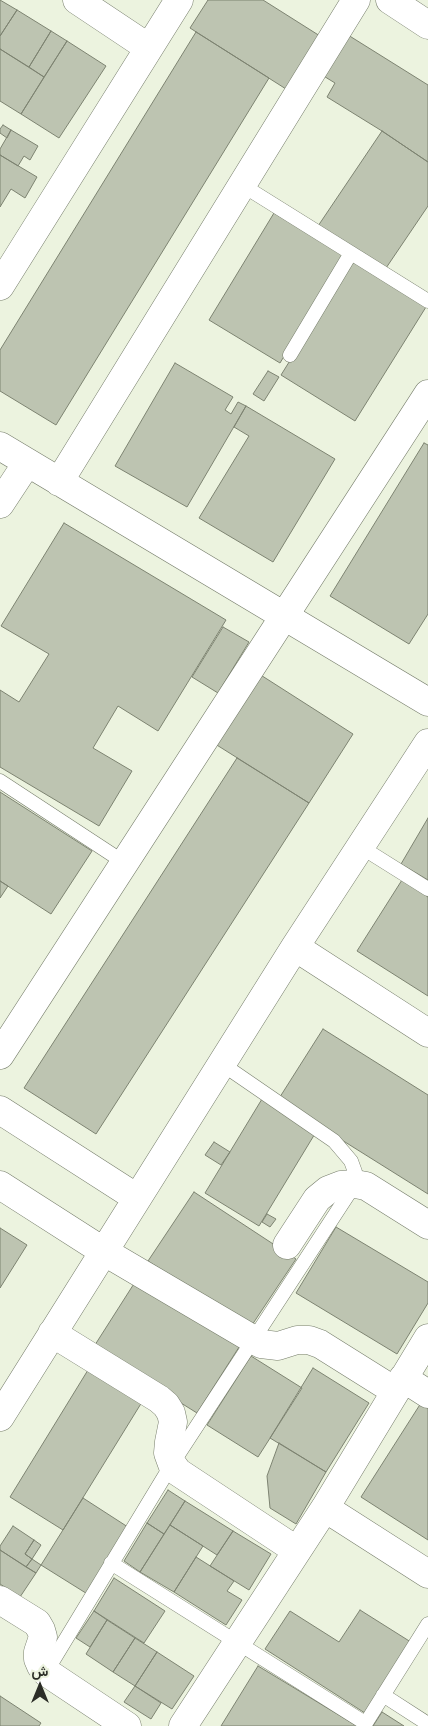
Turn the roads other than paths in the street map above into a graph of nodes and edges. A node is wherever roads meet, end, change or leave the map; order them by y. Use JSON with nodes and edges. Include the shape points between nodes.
{"nodes":[{"id":1,"x":77,"y":0,"type":"edge"},
{"id":2,"x":179,"y":0,"type":"edge"},
{"id":3,"x":356,"y":0,"type":"edge"},
{"id":4,"x":390,"y":0,"type":"edge"},
{"id":5,"x":428,"y":25,"type":"edge"},
{"id":6,"x":149,"y":48,"type":"junction"},
{"id":7,"x":242,"y":185,"type":"junction"},
{"id":8,"x":352,"y":254,"type":"junction"},
{"id":9,"x":0,"y":286,"type":"edge"},
{"id":10,"x":428,"y":301,"type":"edge"},
{"id":11,"x":290,"y":355,"type":"dead end"},
{"id":12,"x":428,"y":394,"type":"edge"},
{"id":13,"x":0,"y":446,"type":"edge"},
{"id":14,"x":27,"y":463,"type":"junction"},
{"id":15,"x":59,"y":482,"type":"junction"},
{"id":16,"x":0,"y":504,"type":"edge"},
{"id":17,"x":284,"y":616,"type":"junction"},
{"id":18,"x":428,"y":702,"type":"edge"},
{"id":19,"x":427,"y":745,"type":"edge"},
{"id":20,"x":0,"y":781,"type":"edge"},
{"id":21,"x":361,"y":847,"type":"junction"},
{"id":22,"x":125,"y":863,"type":"junction"},
{"id":23,"x":428,"y":889,"type":"edge"},
{"id":24,"x":295,"y":947,"type":"junction"},
{"id":25,"x":428,"y":1033,"type":"edge"},
{"id":26,"x":0,"y":1056,"type":"edge"},
{"id":27,"x":222,"y":1064,"type":"junction"},
{"id":28,"x":0,"y":1110,"type":"edge"},
{"id":29,"x":355,"y":1184,"type":"junction"},
{"id":30,"x":0,"y":1185,"type":"edge"},
{"id":31,"x":137,"y":1198,"type":"junction"},
{"id":32,"x":428,"y":1224,"type":"edge"},
{"id":33,"x":286,"y":1246,"type":"dead end"},
{"id":34,"x":103,"y":1251,"type":"junction"},
{"id":35,"x":52,"y":1333,"type":"junction"},
{"id":36,"x":428,"y":1338,"type":"edge"},
{"id":37,"x":253,"y":1340,"type":"junction"},
{"id":38,"x":399,"y":1385,"type":"junction"},
{"id":39,"x":428,"y":1394,"type":"edge"},
{"id":40,"x":0,"y":1417,"type":"edge"},
{"id":41,"x":172,"y":1464,"type":"junction"},
{"id":42,"x":325,"y":1508,"type":"junction"},
{"id":43,"x":296,"y":1550,"type":"junction"},
{"id":44,"x":112,"y":1563,"type":"junction"},
{"id":45,"x":428,"y":1574,"type":"edge"},
{"id":46,"x":0,"y":1600,"type":"edge"},
{"id":47,"x":428,"y":1624,"type":"edge"},
{"id":48,"x":237,"y":1642,"type":"junction"},
{"id":49,"x":46,"y":1672,"type":"junction"},
{"id":50,"x":383,"y":1695,"type":"junction"},
{"id":51,"x":428,"y":1724,"type":"edge"},
{"id":52,"x":364,"y":1725,"type":"edge"},
{"id":53,"x":127,"y":1726,"type":"edge"},
{"id":54,"x":183,"y":1726,"type":"edge"}],
"edges":[{"from":1,"to":6,"type":"street"},
{"from":2,"to":6,"type":"street"},
{"from":3,"to":7,"type":"street"},
{"from":4,"to":5,"type":"street"},
{"from":6,"to":9,"type":"street"},
{"from":7,"to":8,"type":"lane"},
{"from":7,"to":15,"type":"street"},
{"from":8,"to":10,"type":"lane"},
{"from":8,"to":11,"type":"lane"},
{"from":12,"to":17,"type":"street"},
{"from":13,"to":14,"type":"street"},
{"from":14,"to":15,"type":"street"},
{"from":14,"to":16,"type":"street"},
{"from":15,"to":17,"type":"street"},
{"from":17,"to":18,"type":"street"},
{"from":17,"to":22,"type":"street"},
{"from":19,"to":21,"type":"street"},
{"from":20,"to":22,"type":"lane"},
{"from":21,"to":23,"type":"lane"},
{"from":21,"to":24,"type":"street"},
{"from":22,"to":26,"type":"street"},
{"from":24,"to":25,"type":"street"},
{"from":24,"to":27,"type":"street"},
{"from":27,"to":29,"type":"lane","via":[[334,1140],[351,1161]]},
{"from":27,"to":31,"type":"street"},
{"from":28,"to":31,"type":"street"},
{"from":29,"to":32,"type":"street","via":[[376,1191]]},
{"from":29,"to":33,"type":"street","via":[[341,1184],[317,1199]]},
{"from":29,"to":37,"type":"lane"},
{"from":30,"to":34,"type":"street"},
{"from":31,"to":34,"type":"street"},
{"from":34,"to":35,"type":"street"},
{"from":34,"to":37,"type":"street"},
{"from":35,"to":40,"type":"street"},
{"from":35,"to":41,"type":"street","via":[[166,1405],[173,1422],[168,1448]]},
{"from":36,"to":38,"type":"street"},
{"from":37,"to":38,"type":"street","via":[[278,1346],[309,1340]]},
{"from":37,"to":41,"type":"lane"},
{"from":38,"to":39,"type":"street"},
{"from":38,"to":42,"type":"street"},
{"from":41,"to":43,"type":"street","via":[[178,1472]]},
{"from":41,"to":44,"type":"lane"},
{"from":42,"to":43,"type":"street"},
{"from":42,"to":45,"type":"street"},
{"from":43,"to":48,"type":"street"},
{"from":44,"to":48,"type":"lane"},
{"from":44,"to":49,"type":"lane"},
{"from":46,"to":49,"type":"street","via":[[37,1623],[43,1637],[38,1659]]},
{"from":47,"to":50,"type":"lane"},
{"from":48,"to":52,"type":"lane"},
{"from":48,"to":54,"type":"street"},
{"from":49,"to":53,"type":"street"},
{"from":50,"to":51,"type":"lane"},
{"from":50,"to":52,"type":"lane"}]}
